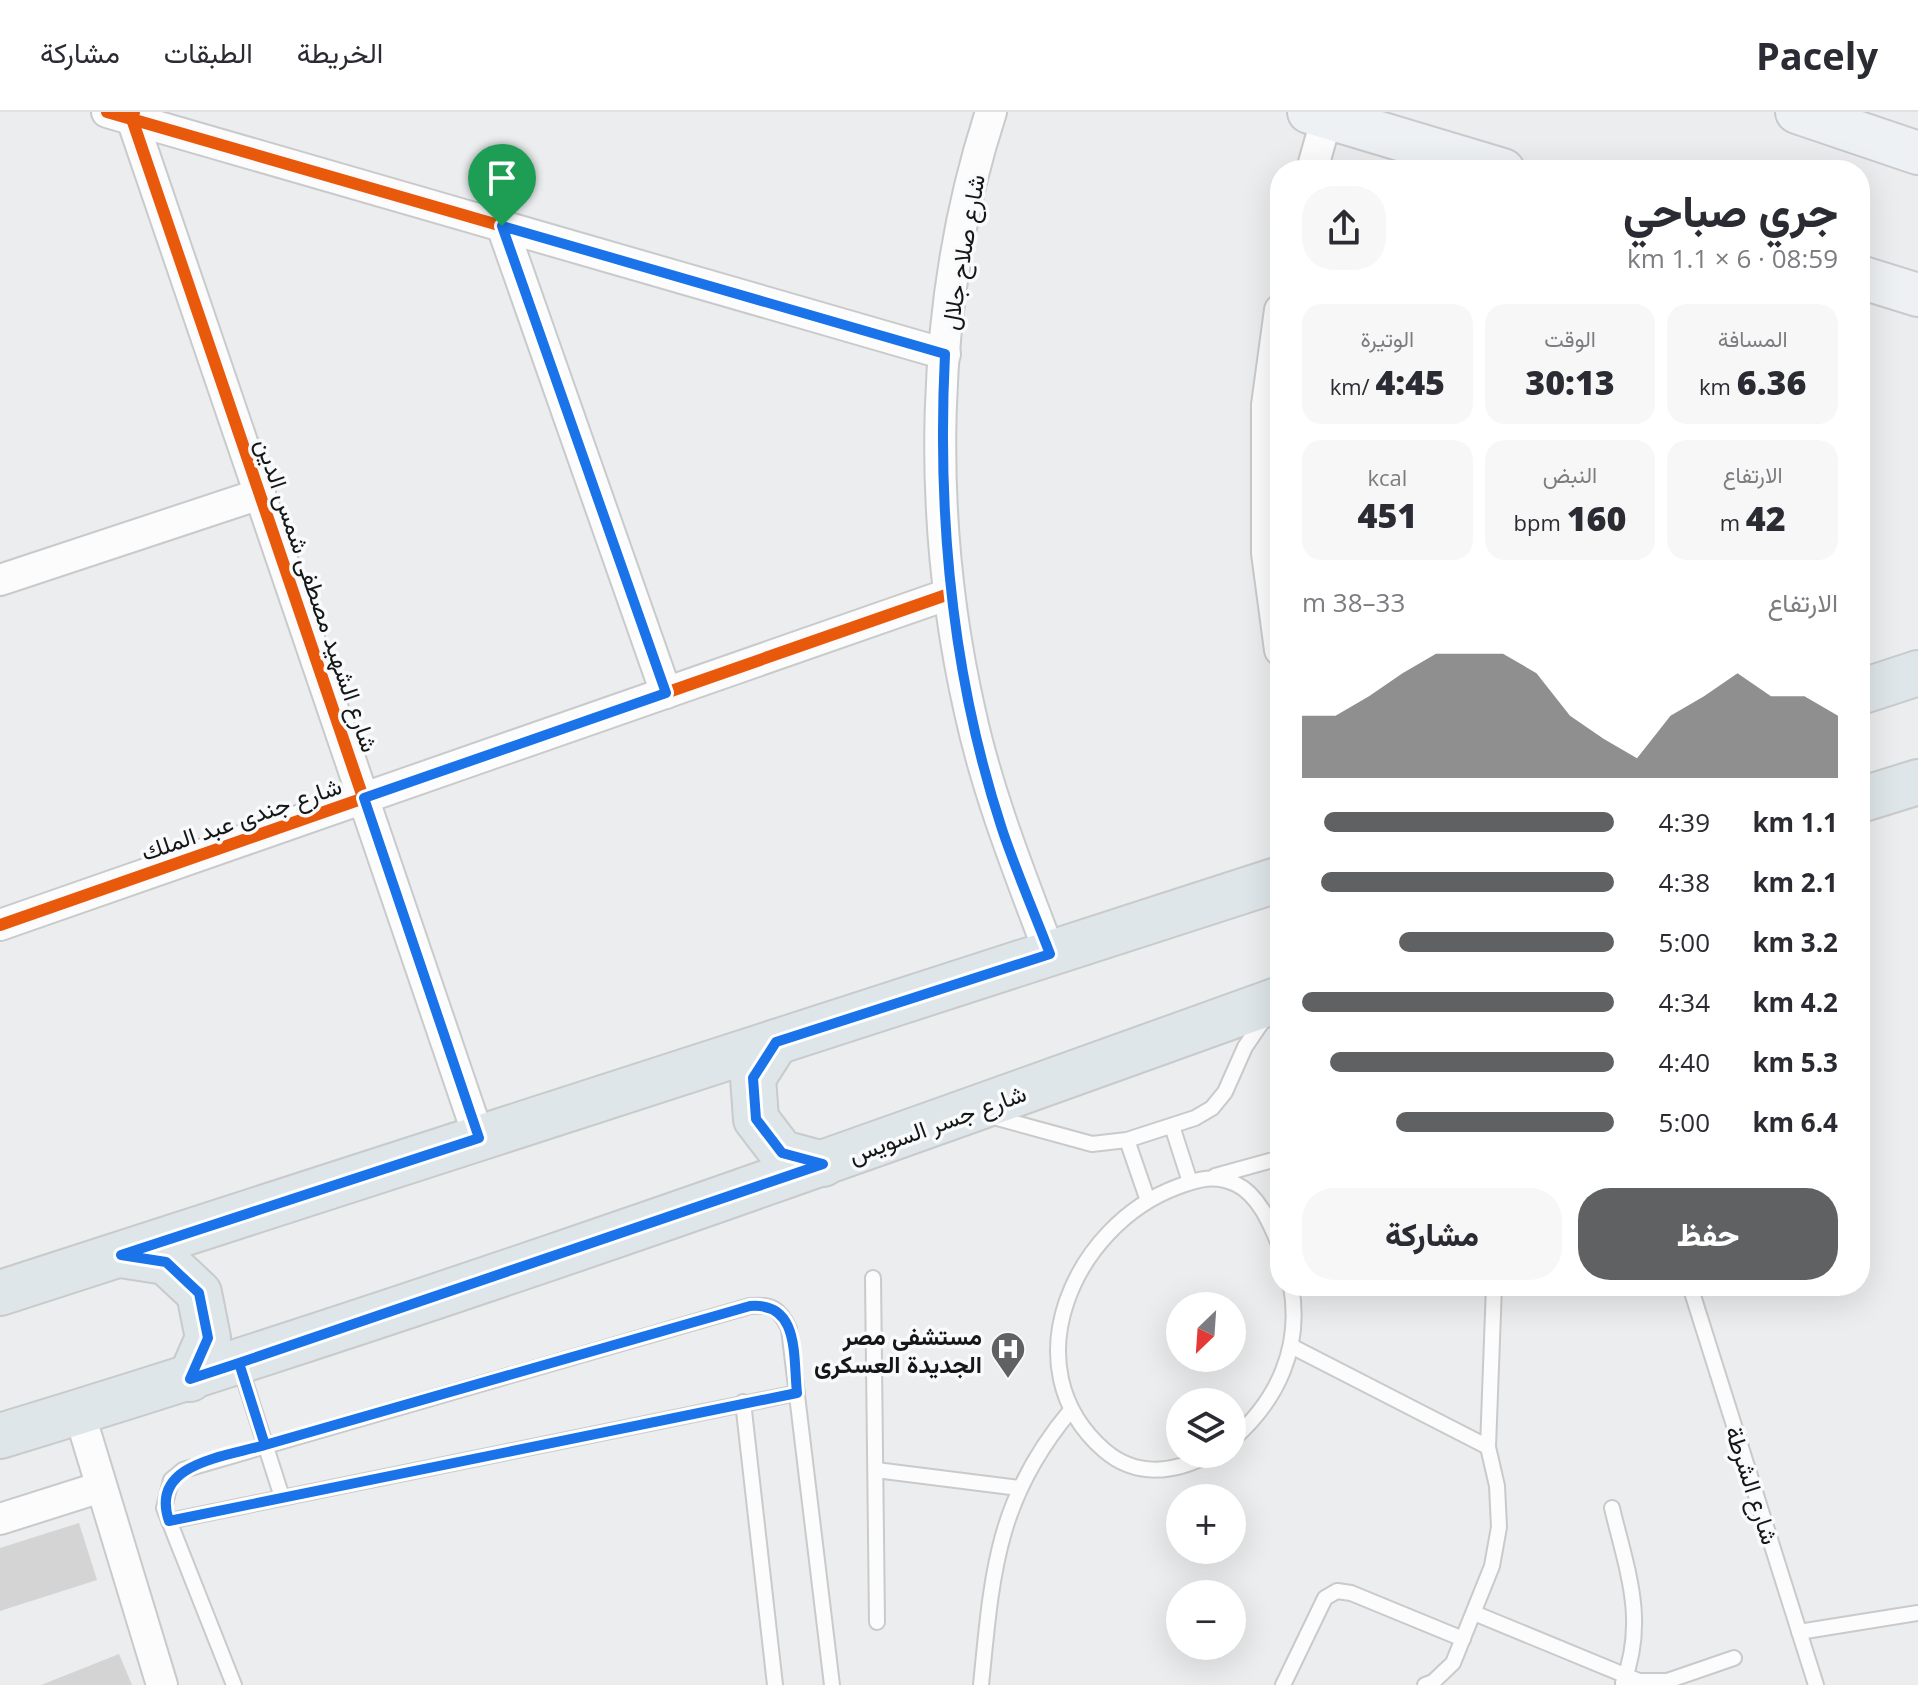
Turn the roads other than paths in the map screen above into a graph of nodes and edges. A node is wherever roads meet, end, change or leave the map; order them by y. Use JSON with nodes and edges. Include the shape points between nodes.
{"nodes":[{"id":1,"x":991,"y":112,"type":"edge"},
{"id":2,"x":1797,"y":112,"type":"edge"},
{"id":3,"x":124,"y":114,"type":"edge"},
{"id":4,"x":1318,"y":115,"type":"edge"},
{"id":5,"x":1918,"y":153,"type":"edge"},
{"id":6,"x":1313,"y":160,"type":"edge"},
{"id":7,"x":1469,"y":160,"type":"edge"},
{"id":8,"x":502,"y":226,"type":"junction"},
{"id":9,"x":1870,"y":280,"type":"edge"},
{"id":10,"x":1918,"y":295,"type":"edge"},
{"id":11,"x":945,"y":354,"type":"junction"},
{"id":12,"x":1270,"y":383,"type":"edge"},
{"id":13,"x":260,"y":494,"type":"junction"},
{"id":14,"x":1270,"y":575,"type":"edge"},
{"id":15,"x":0,"y":580,"type":"edge"},
{"id":16,"x":949,"y":594,"type":"junction"},
{"id":17,"x":1918,"y":673,"type":"edge"},
{"id":18,"x":1870,"y":689,"type":"edge"},
{"id":19,"x":666,"y":693,"type":"junction"},
{"id":20,"x":1918,"y":782,"type":"edge"},
{"id":21,"x":1870,"y":797,"type":"edge"},
{"id":22,"x":364,"y":798,"type":"junction"},
{"id":23,"x":1270,"y":882,"type":"edge"},
{"id":24,"x":0,"y":925,"type":"edge"},
{"id":25,"x":1050,"y":954,"type":"junction"},
{"id":26,"x":1270,"y":1003,"type":"edge"},
{"id":27,"x":1270,"y":1013,"type":"edge"},
{"id":28,"x":776,"y":1042,"type":"junction"},
{"id":29,"x":971,"y":1110,"type":"junction"},
{"id":30,"x":1172,"y":1126,"type":"junction"},
{"id":31,"x":479,"y":1138,"type":"junction"},
{"id":32,"x":1127,"y":1140,"type":"junction"},
{"id":33,"x":1270,"y":1161,"type":"edge"},
{"id":34,"x":823,"y":1164,"type":"junction"},
{"id":35,"x":1213,"y":1177,"type":"junction"},
{"id":36,"x":1190,"y":1182,"type":"junction"},
{"id":37,"x":1147,"y":1198,"type":"junction"},
{"id":38,"x":1270,"y":1227,"type":"edge"},
{"id":39,"x":121,"y":1255,"type":"junction"},
{"id":40,"x":873,"y":1278,"type":"dead end"},
{"id":41,"x":0,"y":1293,"type":"edge"},
{"id":42,"x":1293,"y":1296,"type":"edge"},
{"id":43,"x":1494,"y":1296,"type":"edge"},
{"id":44,"x":1693,"y":1296,"type":"edge"},
{"id":45,"x":1291,"y":1346,"type":"junction"},
{"id":46,"x":239,"y":1363,"type":"junction"},
{"id":47,"x":190,"y":1379,"type":"junction"},
{"id":48,"x":797,"y":1393,"type":"junction"},
{"id":49,"x":743,"y":1402,"type":"junction"},
{"id":50,"x":1071,"y":1410,"type":"junction"},
{"id":51,"x":79,"y":1412,"type":"junction"},
{"id":52,"x":1246,"y":1428,"type":"edge"},
{"id":53,"x":0,"y":1436,"type":"edge"},
{"id":54,"x":265,"y":1445,"type":"junction"},
{"id":55,"x":1488,"y":1447,"type":"junction"},
{"id":56,"x":1177,"y":1468,"type":"edge"},
{"id":57,"x":876,"y":1470,"type":"junction"},
{"id":58,"x":101,"y":1487,"type":"junction"},
{"id":59,"x":1019,"y":1488,"type":"junction"},
{"id":60,"x":282,"y":1497,"type":"junction"},
{"id":61,"x":1612,"y":1508,"type":"dead end"},
{"id":62,"x":0,"y":1519,"type":"edge"},
{"id":63,"x":169,"y":1521,"type":"junction"},
{"id":64,"x":1474,"y":1613,"type":"junction"},
{"id":65,"x":1918,"y":1613,"type":"edge"},
{"id":66,"x":877,"y":1622,"type":"dead end"},
{"id":67,"x":1799,"y":1632,"type":"junction"},
{"id":68,"x":1463,"y":1639,"type":"junction"},
{"id":69,"x":1734,"y":1658,"type":"dead end"},
{"id":70,"x":1624,"y":1681,"type":"edge"},
{"id":71,"x":162,"y":1685,"type":"edge"},
{"id":72,"x":234,"y":1685,"type":"edge"},
{"id":73,"x":775,"y":1685,"type":"edge"},
{"id":74,"x":832,"y":1685,"type":"edge"},
{"id":75,"x":981,"y":1685,"type":"edge"},
{"id":76,"x":1283,"y":1685,"type":"edge"},
{"id":77,"x":1425,"y":1685,"type":"edge"},
{"id":78,"x":1816,"y":1685,"type":"edge"}],
"edges":[{"from":1,"to":11,"type":"street","name":"شارع صلاح جلال","via":[[959,243]]},
{"from":2,"to":5,"type":"main road"},
{"from":3,"to":8,"type":"street"},
{"from":3,"to":13,"type":"street","name":"شارع الشهيد مصطفى شمس الدين"},
{"from":4,"to":6,"type":"street"},
{"from":4,"to":7,"type":"main road"},
{"from":8,"to":11,"type":"street"},
{"from":8,"to":19,"type":"street"},
{"from":9,"to":10,"type":"main road"},
{"from":11,"to":16,"type":"street","name":"شارع صلاح جلال","via":[[942,514]]},
{"from":12,"to":14,"type":"street"},
{"from":13,"to":15,"type":"street"},
{"from":13,"to":22,"type":"street","name":"شارع الشهيد مصطفى شمس الدين"},
{"from":16,"to":19,"type":"street","name":"شارع جندى عبد الملك"},
{"from":16,"to":25,"type":"street","name":"شارع صلاح جلال","via":[[970,712],[1002,828]]},
{"from":17,"to":18,"type":"main road"},
{"from":19,"to":22,"type":"street","name":"شارع جندى عبد الملك"},
{"from":20,"to":21,"type":"main road"},
{"from":22,"to":24,"type":"street","name":"شارع جندى عبد الملك"},
{"from":22,"to":31,"type":"street","name":"شارع الشهيد مصطفى شمس الدين"},
{"from":23,"to":25,"type":"main road"},
{"from":25,"to":28,"type":"main road"},
{"from":26,"to":29,"type":"main road","name":"شارع جسر السويس"},
{"from":27,"to":30,"type":"lane","via":[[1212,1108]]},
{"from":28,"to":31,"type":"main road"},
{"from":28,"to":34,"type":"main road","via":[[753,1078],[756,1119],[782,1153]]},
{"from":29,"to":32,"type":"lane","via":[[1092,1144]]},
{"from":29,"to":34,"type":"main road","name":"شارع جسر السويس"},
{"from":30,"to":32,"type":"lane"},
{"from":30,"to":36,"type":"lane"},
{"from":31,"to":39,"type":"main road"},
{"from":32,"to":37,"type":"lane"},
{"from":33,"to":35,"type":"lane"},
{"from":34,"to":46,"type":"main road","name":"شارع جسر السويس"},
{"from":35,"to":36,"type":"lane"},
{"from":35,"to":38,"type":"lane","via":[[1238,1185],[1255,1198]]},
{"from":36,"to":37,"type":"lane"},
{"from":37,"to":50,"type":"lane","via":[[1109,1231],[1087,1261],[1062,1316],[1060,1380]]},
{"from":39,"to":41,"type":"main road"},
{"from":39,"to":47,"type":"main road","via":[[166,1262],[199,1293],[208,1338]]},
{"from":40,"to":57,"type":"lane"},
{"from":42,"to":45,"type":"lane"},
{"from":43,"to":55,"type":"lane"},
{"from":44,"to":67,"type":"lane","name":"شارع الشرطة"},
{"from":45,"to":52,"type":"lane","via":[[1279,1385]]},
{"from":45,"to":55,"type":"lane"},
{"from":46,"to":47,"type":"main road","name":"شارع جسر السويس"},
{"from":46,"to":54,"type":"lane"},
{"from":47,"to":51,"type":"main road","name":"شارع جسر السويس"},
{"from":48,"to":49,"type":"lane"},
{"from":48,"to":54,"type":"lane","via":[[789,1329],[782,1312],[767,1304]]},
{"from":48,"to":74,"type":"lane"},
{"from":49,"to":60,"type":"lane"},
{"from":49,"to":73,"type":"lane"},
{"from":50,"to":56,"type":"lane","via":[[1115,1459],[1154,1472]]},
{"from":50,"to":59,"type":"lane"},
{"from":51,"to":53,"type":"main road","name":"شارع جسر السويس"},
{"from":51,"to":58,"type":"street"},
{"from":54,"to":60,"type":"lane"},
{"from":54,"to":63,"type":"lane","via":[[183,1470],[165,1493]]},
{"from":55,"to":64,"type":"lane","via":[[1499,1527],[1492,1566]]},
{"from":57,"to":59,"type":"lane"},
{"from":57,"to":66,"type":"lane"},
{"from":58,"to":62,"type":"street"},
{"from":58,"to":71,"type":"street"},
{"from":59,"to":75,"type":"lane","via":[[999,1539]]},
{"from":60,"to":63,"type":"lane"},
{"from":61,"to":70,"type":"lane","via":[[1637,1626]]},
{"from":63,"to":72,"type":"lane"},
{"from":64,"to":68,"type":"lane"},
{"from":64,"to":70,"type":"lane"},
{"from":65,"to":67,"type":"lane"},
{"from":67,"to":78,"type":"lane","name":"شارع الشرطة"},
{"from":68,"to":76,"type":"lane","via":[[1337,1591],[1325,1598]]},
{"from":68,"to":77,"type":"lane","via":[[1453,1663]]},
{"from":69,"to":70,"type":"lane","via":[[1667,1681]]}]}
